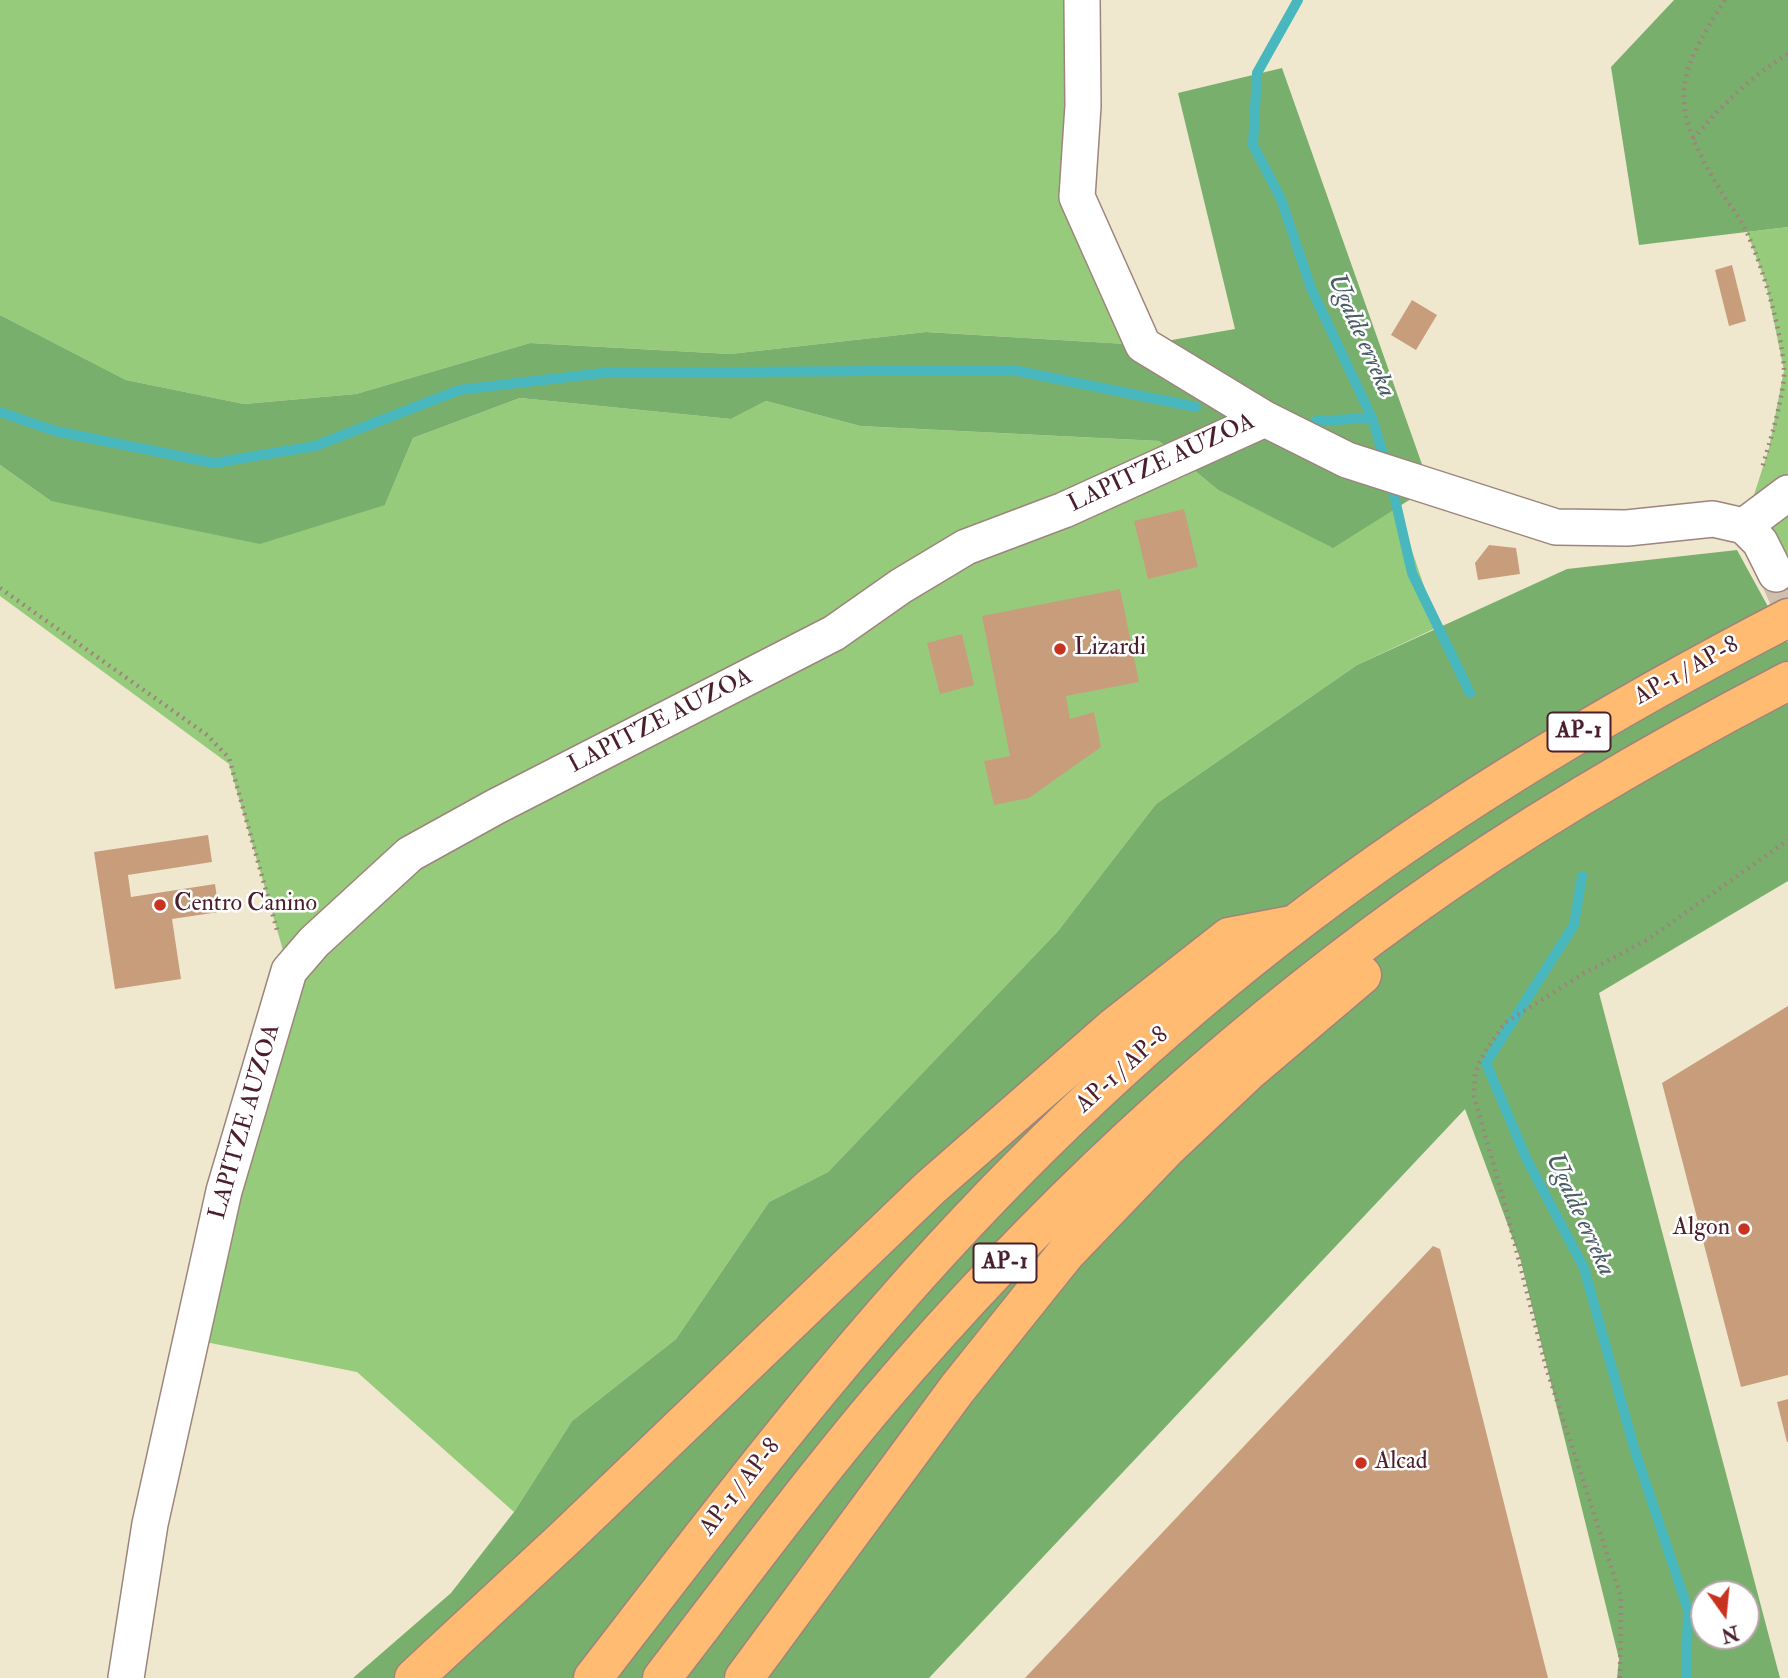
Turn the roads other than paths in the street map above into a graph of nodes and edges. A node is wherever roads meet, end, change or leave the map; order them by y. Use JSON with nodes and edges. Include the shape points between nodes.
{"nodes":[{"id":1,"x":1082,"y":0,"type":"edge"},
{"id":2,"x":1265,"y":419,"type":"junction"},
{"id":3,"x":1774,"y":484,"type":"edge"},
{"id":4,"x":1744,"y":526,"type":"junction"},
{"id":5,"x":1776,"y":574,"type":"tunnel mouth"},
{"id":6,"x":1788,"y":618,"type":"edge"},
{"id":7,"x":1788,"y":681,"type":"edge"},
{"id":8,"x":1410,"y":909,"type":"junction"},
{"id":9,"x":1297,"y":924,"type":"junction"},
{"id":10,"x":126,"y":1678,"type":"edge"},
{"id":11,"x":414,"y":1678,"type":"edge"},
{"id":12,"x":593,"y":1678,"type":"edge"},
{"id":13,"x":662,"y":1678,"type":"edge"},
{"id":14,"x":744,"y":1678,"type":"edge"}],
"edges":[{"from":1,"to":2,"type":"street","name":"LAPITZE AUZOA","via":[[1083,106],[1077,197],[1143,345]]},
{"from":2,"to":4,"type":"street","via":[[1347,460],[1556,527],[1627,528],[1713,519]]},
{"from":2,"to":10,"type":"street","name":"LAPITZE AUZOA","via":[[1064,510],[966,548],[834,633],[410,854],[360,896],[289,971],[225,1191],[190,1339],[150,1524]]},
{"from":3,"to":4,"type":"street"},
{"from":4,"to":5,"type":"street","via":[[1760,542]]},
{"from":6,"to":9,"type":"highway","name":"AP-1 / AP-8","number":"AP-1","via":[[1581,731],[1479,795]]},
{"from":7,"to":8,"type":"highway","number":"AP-1","via":[[1608,780]]},
{"from":8,"to":13,"type":"highway","number":"AP-1","via":[[1246,1035],[1037,1229],[878,1402]]},
{"from":8,"to":14,"type":"highway","via":[[1381,958],[1250,1070],[1166,1149],[1066,1254],[957,1389]]},
{"from":9,"to":11,"type":"highway","via":[[1229,937],[1113,1028],[931,1187]]},
{"from":9,"to":12,"type":"highway","name":"AP-1 / AP-8","number":"AP-1","via":[[1210,994],[1061,1127],[921,1272],[772,1448]]}]}
